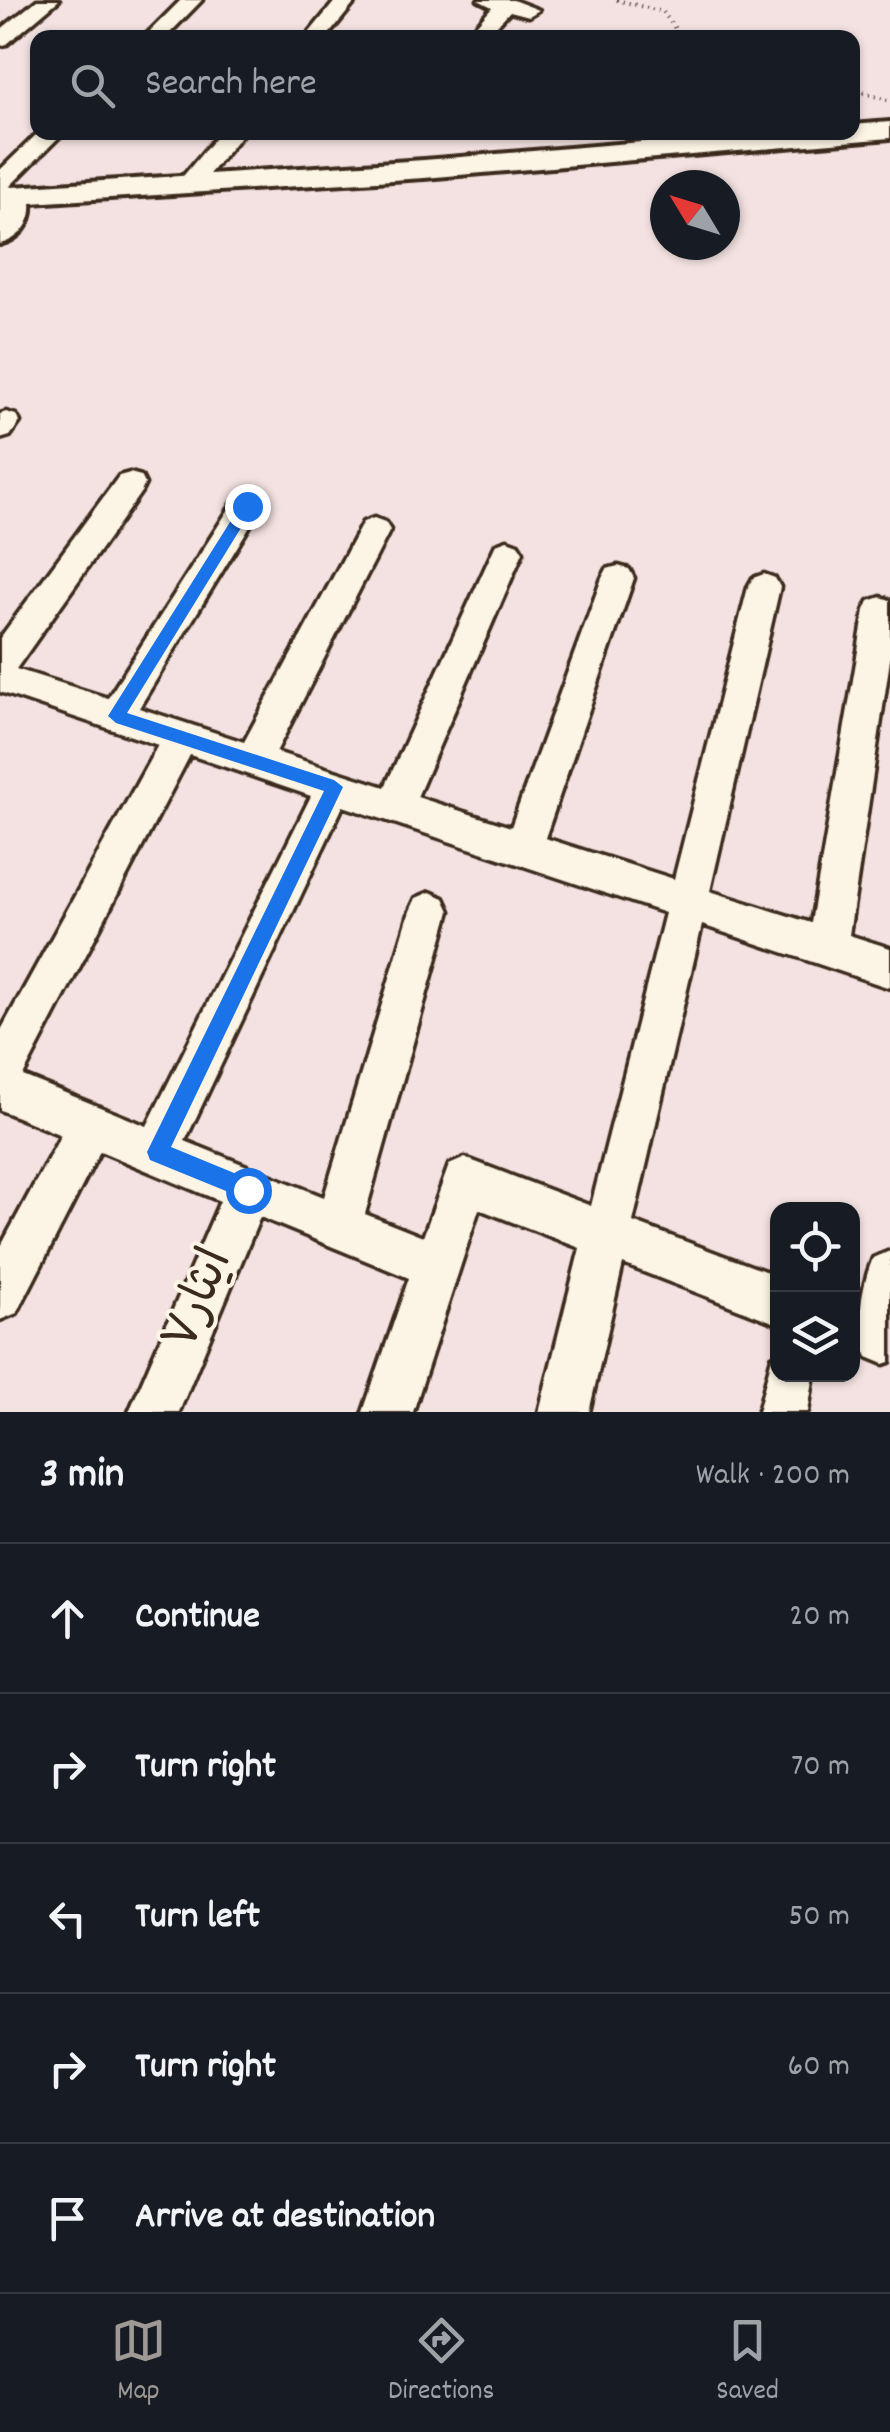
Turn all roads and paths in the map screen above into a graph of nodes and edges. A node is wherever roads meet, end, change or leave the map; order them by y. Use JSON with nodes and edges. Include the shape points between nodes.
{"nodes":[{"id":1,"x":48,"y":0,"type":"edge"},
{"id":2,"x":192,"y":0,"type":"edge"},
{"id":3,"x":347,"y":0,"type":"edge"},
{"id":4,"x":617,"y":0,"type":"edge"},
{"id":5,"x":497,"y":2,"type":"edge"},
{"id":6,"x":529,"y":10,"type":"dead end"},
{"id":7,"x":160,"y":30,"type":"edge"},
{"id":8,"x":322,"y":30,"type":"edge"},
{"id":9,"x":480,"y":30,"type":"edge"},
{"id":10,"x":676,"y":30,"type":"edge"},
{"id":11,"x":0,"y":40,"type":"edge"},
{"id":12,"x":860,"y":92,"type":"edge"},
{"id":13,"x":890,"y":102,"type":"edge"},
{"id":14,"x":890,"y":130,"type":"edge"},
{"id":15,"x":860,"y":132,"type":"edge"},
{"id":16,"x":48,"y":140,"type":"edge"},
{"id":17,"x":226,"y":140,"type":"edge"},
{"id":18,"x":764,"y":140,"type":"edge"},
{"id":19,"x":890,"y":154,"type":"edge"},
{"id":20,"x":187,"y":186,"type":"junction"},
{"id":21,"x":6,"y":204,"type":"edge"},
{"id":22,"x":130,"y":484,"type":"dead end"},
{"id":23,"x":247,"y":506,"type":"dead end"},
{"id":24,"x":374,"y":530,"type":"dead end"},
{"id":25,"x":507,"y":552,"type":"dead end"},
{"id":26,"x":618,"y":578,"type":"dead end"},
{"id":27,"x":764,"y":587,"type":"dead end"},
{"id":28,"x":881,"y":610,"type":"dead end"},
{"id":29,"x":0,"y":664,"type":"edge"},
{"id":30,"x":0,"y":678,"type":"edge"},
{"id":31,"x":116,"y":716,"type":"junction"},
{"id":32,"x":181,"y":737,"type":"junction"},
{"id":33,"x":253,"y":760,"type":"junction"},
{"id":34,"x":334,"y":787,"type":"junction"},
{"id":35,"x":394,"y":807,"type":"junction"},
{"id":36,"x":523,"y":848,"type":"junction"},
{"id":37,"x":690,"y":903,"type":"junction"},
{"id":38,"x":430,"y":911,"type":"dead end"},
{"id":39,"x":828,"y":948,"type":"junction"},
{"id":40,"x":890,"y":968,"type":"edge"},
{"id":41,"x":0,"y":1074,"type":"edge"},
{"id":42,"x":0,"y":1088,"type":"edge"},
{"id":43,"x":90,"y":1125,"type":"junction"},
{"id":44,"x":158,"y":1152,"type":"junction"},
{"id":45,"x":248,"y":1190,"type":"junction"},
{"id":46,"x":339,"y":1226,"type":"junction"},
{"id":47,"x":608,"y":1235,"type":"junction"},
{"id":48,"x":436,"y":1266,"type":"junction"},
{"id":49,"x":890,"y":1275,"type":"edge"},
{"id":50,"x":0,"y":1296,"type":"edge"},
{"id":51,"x":770,"y":1297,"type":"edge"},
{"id":52,"x":875,"y":1337,"type":"edge"},
{"id":53,"x":788,"y":1382,"type":"edge"},
{"id":54,"x":154,"y":1412,"type":"edge"},
{"id":55,"x":388,"y":1412,"type":"edge"},
{"id":56,"x":564,"y":1412,"type":"edge"},
{"id":57,"x":784,"y":1412,"type":"edge"}],
"edges":[{"from":1,"to":11,"type":"street"},
{"from":2,"to":7,"type":"street"},
{"from":3,"to":8,"type":"street"},
{"from":4,"to":10,"type":"path","via":[[662,12]]},
{"from":5,"to":6,"type":"street"},
{"from":5,"to":9,"type":"street"},
{"from":12,"to":13,"type":"path"},
{"from":14,"to":15,"type":"street"},
{"from":16,"to":21,"type":"street"},
{"from":17,"to":20,"type":"street"},
{"from":18,"to":20,"type":"street"},
{"from":19,"to":21,"type":"street"},
{"from":20,"to":21,"type":"street"},
{"from":22,"to":29,"type":"street"},
{"from":23,"to":31,"type":"street"},
{"from":24,"to":33,"type":"street"},
{"from":25,"to":35,"type":"street"},
{"from":26,"to":36,"type":"street"},
{"from":27,"to":37,"type":"street"},
{"from":28,"to":39,"type":"street"},
{"from":30,"to":31,"type":"street"},
{"from":31,"to":32,"type":"street"},
{"from":32,"to":33,"type":"street"},
{"from":32,"to":41,"type":"street"},
{"from":33,"to":34,"type":"street"},
{"from":34,"to":35,"type":"street"},
{"from":34,"to":44,"type":"street"},
{"from":35,"to":36,"type":"street"},
{"from":36,"to":37,"type":"street"},
{"from":37,"to":39,"type":"street"},
{"from":37,"to":47,"type":"street"},
{"from":38,"to":46,"type":"street"},
{"from":39,"to":40,"type":"street"},
{"from":42,"to":43,"type":"street"},
{"from":43,"to":44,"type":"street"},
{"from":43,"to":50,"type":"street"},
{"from":44,"to":45,"type":"street"},
{"from":45,"to":46,"type":"street"},
{"from":45,"to":54,"type":"street","name":"ایثار۷"},
{"from":46,"to":48,"type":"street"},
{"from":47,"to":48,"type":"street","via":[[465,1182]]},
{"from":47,"to":51,"type":"street"},
{"from":47,"to":56,"type":"street"},
{"from":48,"to":55,"type":"street"},
{"from":49,"to":52,"type":"street"},
{"from":53,"to":57,"type":"street"}]}
